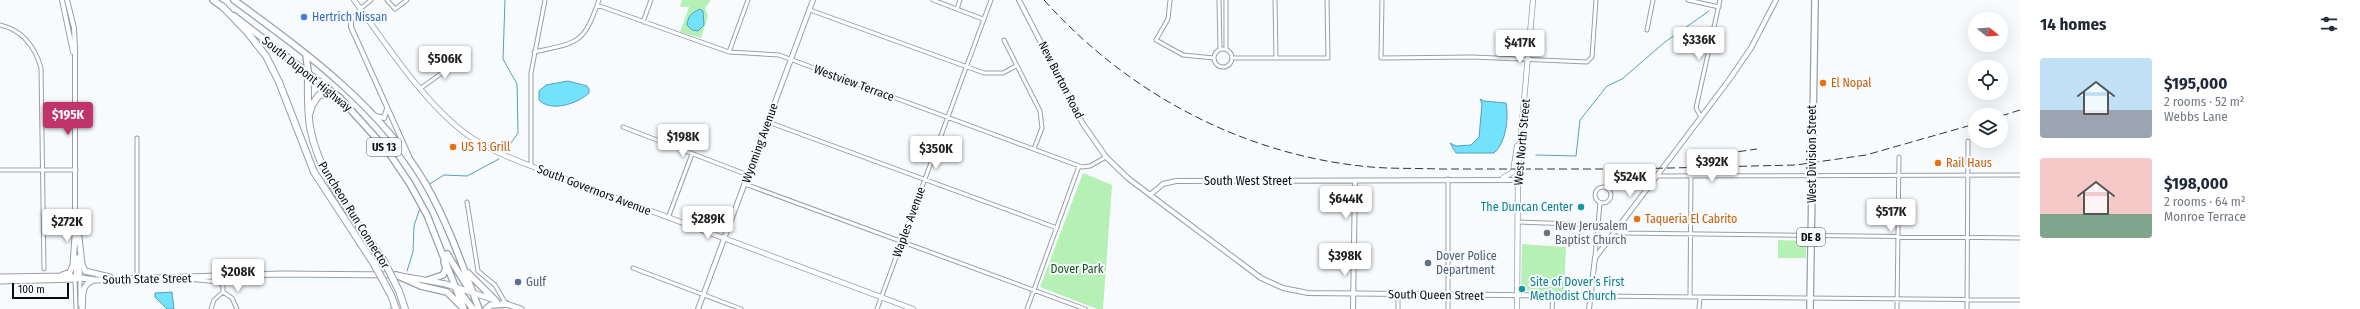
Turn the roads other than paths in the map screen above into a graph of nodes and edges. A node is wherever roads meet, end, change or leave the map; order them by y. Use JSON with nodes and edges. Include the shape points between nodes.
{"nodes":[{"id":1,"x":62,"y":0,"type":"edge"},
{"id":2,"x":67,"y":0,"type":"edge"},
{"id":3,"x":213,"y":0,"type":"edge"},
{"id":4,"x":234,"y":0,"type":"edge"},
{"id":5,"x":354,"y":0,"type":"edge"},
{"id":6,"x":372,"y":0,"type":"edge"},
{"id":7,"x":388,"y":0,"type":"edge"},
{"id":8,"x":407,"y":0,"type":"edge"},
{"id":9,"x":545,"y":0,"type":"edge"},
{"id":10,"x":599,"y":0,"type":"edge"},
{"id":11,"x":651,"y":0,"type":"edge"},
{"id":12,"x":748,"y":0,"type":"edge"},
{"id":13,"x":813,"y":0,"type":"edge"},
{"id":14,"x":933,"y":0,"type":"edge"},
{"id":15,"x":960,"y":0,"type":"edge"},
{"id":16,"x":991,"y":0,"type":"edge"},
{"id":17,"x":1019,"y":0,"type":"edge"},
{"id":18,"x":1170,"y":0,"type":"edge"},
{"id":19,"x":1220,"y":0,"type":"edge"},
{"id":20,"x":1226,"y":0,"type":"edge"},
{"id":21,"x":1276,"y":0,"type":"edge"},
{"id":22,"x":1328,"y":0,"type":"edge"},
{"id":23,"x":1382,"y":0,"type":"edge"},
{"id":24,"x":1533,"y":0,"type":"edge"},
{"id":25,"x":1596,"y":0,"type":"edge"},
{"id":26,"x":1653,"y":0,"type":"edge"},
{"id":27,"x":1688,"y":0,"type":"edge"},
{"id":28,"x":1720,"y":0,"type":"edge"},
{"id":29,"x":1776,"y":0,"type":"edge"},
{"id":30,"x":1815,"y":0,"type":"edge"},
{"id":31,"x":597,"y":5,"type":"junction"},
{"id":32,"x":222,"y":6,"type":"junction"},
{"id":33,"x":1719,"y":7,"type":"junction"},
{"id":34,"x":957,"y":9,"type":"junction"},
{"id":35,"x":361,"y":10,"type":"junction"},
{"id":36,"x":810,"y":10,"type":"junction"},
{"id":37,"x":982,"y":19,"type":"junction"},
{"id":38,"x":643,"y":22,"type":"junction"},
{"id":39,"x":0,"y":25,"type":"edge"},
{"id":40,"x":1647,"y":30,"type":"dead end"},
{"id":41,"x":1004,"y":40,"type":"dead end"},
{"id":42,"x":1220,"y":49,"type":"junction"},
{"id":43,"x":1226,"y":49,"type":"junction"},
{"id":44,"x":534,"y":52,"type":"junction"},
{"id":45,"x":729,"y":52,"type":"junction"},
{"id":46,"x":306,"y":55,"type":"junction"},
{"id":47,"x":1214,"y":58,"type":"junction"},
{"id":48,"x":1232,"y":58,"type":"junction"},
{"id":49,"x":1276,"y":58,"type":"junction"},
{"id":50,"x":1529,"y":58,"type":"junction"},
{"id":51,"x":460,"y":60,"type":"dead end"},
{"id":52,"x":791,"y":60,"type":"junction"},
{"id":53,"x":74,"y":64,"type":"junction"},
{"id":54,"x":965,"y":66,"type":"junction"},
{"id":55,"x":1016,"y":66,"type":"junction"},
{"id":56,"x":308,"y":71,"type":"junction"},
{"id":57,"x":421,"y":88,"type":"junction"},
{"id":58,"x":340,"y":98,"type":"junction"},
{"id":59,"x":387,"y":109,"type":"junction"},
{"id":60,"x":375,"y":115,"type":"junction"},
{"id":61,"x":948,"y":117,"type":"junction"},
{"id":62,"x":1701,"y":117,"type":"junction"},
{"id":63,"x":309,"y":122,"type":"junction"},
{"id":64,"x":768,"y":122,"type":"junction"},
{"id":65,"x":623,"y":127,"type":"dead end"},
{"id":66,"x":1522,"y":129,"type":"junction"},
{"id":67,"x":137,"y":138,"type":"dead end"},
{"id":68,"x":1968,"y":148,"type":"edge"},
{"id":69,"x":1034,"y":149,"type":"junction"},
{"id":70,"x":692,"y":154,"type":"junction"},
{"id":71,"x":1106,"y":157,"type":"junction"},
{"id":72,"x":1899,"y":157,"type":"dead end"},
{"id":73,"x":414,"y":165,"type":"junction"},
{"id":74,"x":531,"y":166,"type":"junction"},
{"id":75,"x":1080,"y":166,"type":"junction"},
{"id":76,"x":0,"y":170,"type":"edge"},
{"id":77,"x":43,"y":170,"type":"junction"},
{"id":78,"x":76,"y":170,"type":"junction"},
{"id":79,"x":1812,"y":174,"type":"junction"},
{"id":80,"x":1899,"y":174,"type":"junction"},
{"id":81,"x":749,"y":175,"type":"junction"},
{"id":82,"x":1968,"y":175,"type":"junction"},
{"id":83,"x":2020,"y":175,"type":"edge"},
{"id":84,"x":1657,"y":176,"type":"junction"},
{"id":85,"x":1691,"y":176,"type":"junction"},
{"id":86,"x":1503,"y":178,"type":"junction"},
{"id":87,"x":925,"y":179,"type":"junction"},
{"id":88,"x":1448,"y":179,"type":"junction"},
{"id":89,"x":1518,"y":180,"type":"junction"},
{"id":90,"x":1355,"y":181,"type":"junction"},
{"id":91,"x":745,"y":184,"type":"junction"},
{"id":92,"x":1609,"y":188,"type":"junction"},
{"id":93,"x":1150,"y":195,"type":"junction"},
{"id":94,"x":467,"y":202,"type":"dead end"},
{"id":95,"x":1600,"y":203,"type":"junction"},
{"id":96,"x":427,"y":215,"type":"junction"},
{"id":97,"x":668,"y":218,"type":"junction"},
{"id":98,"x":1518,"y":222,"type":"junction"},
{"id":99,"x":1597,"y":225,"type":"junction"},
{"id":100,"x":1057,"y":228,"type":"junction"},
{"id":101,"x":1615,"y":231,"type":"junction"},
{"id":102,"x":1691,"y":235,"type":"junction"},
{"id":103,"x":1811,"y":236,"type":"junction"},
{"id":104,"x":77,"y":237,"type":"junction"},
{"id":105,"x":725,"y":238,"type":"junction"},
{"id":106,"x":1898,"y":238,"type":"junction"},
{"id":107,"x":1967,"y":238,"type":"junction"},
{"id":108,"x":2020,"y":238,"type":"edge"},
{"id":109,"x":439,"y":240,"type":"junction"},
{"id":110,"x":902,"y":241,"type":"junction"},
{"id":111,"x":1595,"y":258,"type":"junction"},
{"id":112,"x":463,"y":266,"type":"junction"},
{"id":113,"x":633,"y":268,"type":"dead end"},
{"id":114,"x":44,"y":269,"type":"dead end"},
{"id":115,"x":396,"y":275,"type":"junction"},
{"id":116,"x":0,"y":277,"type":"edge"},
{"id":117,"x":25,"y":277,"type":"junction"},
{"id":118,"x":223,"y":277,"type":"junction"},
{"id":119,"x":137,"y":278,"type":"junction"},
{"id":120,"x":179,"y":278,"type":"junction"},
{"id":121,"x":77,"y":279,"type":"junction"},
{"id":122,"x":116,"y":279,"type":"junction"},
{"id":123,"x":95,"y":280,"type":"junction"},
{"id":124,"x":428,"y":280,"type":"junction"},
{"id":125,"x":0,"y":282,"type":"edge"},
{"id":126,"x":223,"y":286,"type":"junction"},
{"id":127,"x":457,"y":288,"type":"junction"},
{"id":128,"x":1034,"y":289,"type":"junction"},
{"id":129,"x":223,"y":292,"type":"junction"},
{"id":130,"x":473,"y":293,"type":"junction"},
{"id":131,"x":1398,"y":294,"type":"junction"},
{"id":132,"x":704,"y":295,"type":"junction"},
{"id":133,"x":1353,"y":295,"type":"junction"},
{"id":134,"x":1448,"y":295,"type":"junction"},
{"id":135,"x":1517,"y":296,"type":"junction"},
{"id":136,"x":1553,"y":296,"type":"junction"},
{"id":137,"x":1590,"y":296,"type":"junction"},
{"id":138,"x":881,"y":297,"type":"junction"},
{"id":139,"x":1690,"y":297,"type":"junction"},
{"id":140,"x":1700,"y":298,"type":"junction"},
{"id":141,"x":1810,"y":300,"type":"junction"},
{"id":142,"x":1897,"y":300,"type":"junction"},
{"id":143,"x":1967,"y":300,"type":"junction"},
{"id":144,"x":2020,"y":300,"type":"edge"},
{"id":145,"x":496,"y":301,"type":"junction"},
{"id":146,"x":506,"y":304,"type":"junction"},
{"id":147,"x":76,"y":309,"type":"edge"},
{"id":148,"x":81,"y":309,"type":"edge"},
{"id":149,"x":211,"y":309,"type":"edge"},
{"id":150,"x":237,"y":309,"type":"edge"},
{"id":151,"x":396,"y":309,"type":"edge"},
{"id":152,"x":405,"y":309,"type":"edge"},
{"id":153,"x":464,"y":309,"type":"edge"},
{"id":154,"x":473,"y":309,"type":"edge"},
{"id":155,"x":479,"y":309,"type":"edge"},
{"id":156,"x":486,"y":309,"type":"edge"},
{"id":157,"x":521,"y":309,"type":"edge"},
{"id":158,"x":698,"y":309,"type":"edge"},
{"id":159,"x":741,"y":309,"type":"edge"},
{"id":160,"x":877,"y":309,"type":"edge"},
{"id":161,"x":913,"y":309,"type":"edge"},
{"id":162,"x":1027,"y":309,"type":"edge"},
{"id":163,"x":1085,"y":309,"type":"edge"},
{"id":164,"x":1353,"y":309,"type":"edge"},
{"id":165,"x":1398,"y":309,"type":"edge"},
{"id":166,"x":1448,"y":309,"type":"edge"},
{"id":167,"x":1517,"y":309,"type":"edge"},
{"id":168,"x":1552,"y":309,"type":"edge"},
{"id":169,"x":1590,"y":309,"type":"edge"},
{"id":170,"x":1699,"y":309,"type":"edge"},
{"id":171,"x":1810,"y":309,"type":"edge"},
{"id":172,"x":1897,"y":309,"type":"edge"},
{"id":173,"x":1967,"y":309,"type":"edge"}],
"edges":[{"from":1,"to":53,"type":"street"},
{"from":2,"to":53,"type":"street","via":[[74,28]]},
{"from":3,"to":32,"type":"highway","name":"South Dupont Highway","number":"US 13"},
{"from":4,"to":46,"type":"highway","name":"South Dupont Highway","number":"US 13"},
{"from":5,"to":35,"type":"main road","name":"South Governors Avenue"},
{"from":6,"to":35,"type":"street"},
{"from":7,"to":8,"type":"street","via":[[395,9]]},
{"from":9,"to":44,"type":"street"},
{"from":10,"to":31,"type":"street"},
{"from":11,"to":38,"type":"street"},
{"from":12,"to":45,"type":"street"},
{"from":13,"to":36,"type":"street","name":"Wyoming Avenue"},
{"from":14,"to":34,"type":"street"},
{"from":15,"to":34,"type":"street"},
{"from":16,"to":37,"type":"street","name":"Waples Avenue"},
{"from":17,"to":71,"type":"street","name":"New Burton Road","via":[[1083,124]]},
{"from":18,"to":47,"type":"street","via":[[1168,19],[1156,40],[1183,55]]},
{"from":19,"to":42,"type":"street"},
{"from":20,"to":43,"type":"street"},
{"from":21,"to":49,"type":"street"},
{"from":22,"to":49,"type":"street","via":[[1328,58]]},
{"from":23,"to":50,"type":"street","via":[[1382,58]]},
{"from":24,"to":50,"type":"main road","name":"West North Street"},
{"from":25,"to":50,"type":"street","via":[[1590,61]]},
{"from":26,"to":40,"type":"street"},
{"from":27,"to":33,"type":"street"},
{"from":28,"to":33,"type":"street"},
{"from":29,"to":62,"type":"street","via":[[1751,48]]},
{"from":30,"to":79,"type":"highway","name":"West Division Street","number":"DE 8"},
{"from":31,"to":38,"type":"street","name":"Westview Terrace"},
{"from":31,"to":44,"type":"street","via":[[588,29],[577,41]]},
{"from":32,"to":56,"type":"highway","name":"South Dupont Highway","number":"US 13"},
{"from":32,"to":151,"type":"highway","name":"Puncheon Run Connector","bridge":true,"via":[[258,45],[279,82],[314,172],[374,264]]},
{"from":33,"to":62,"type":"street","via":[[1696,108]]},
{"from":34,"to":37,"type":"street"},
{"from":35,"to":57,"type":"main road","name":"South Governors Avenue"},
{"from":35,"to":59,"type":"street","via":[[350,23]]},
{"from":36,"to":52,"type":"street","name":"Wyoming Avenue"},
{"from":36,"to":54,"type":"street"},
{"from":37,"to":54,"type":"street","name":"Waples Avenue"},
{"from":38,"to":45,"type":"street","name":"Westview Terrace"},
{"from":39,"to":77,"type":"street","via":[[25,38],[39,62],[42,83]]},
{"from":41,"to":55,"type":"street"},
{"from":42,"to":43,"type":"street"},
{"from":42,"to":47,"type":"street"},
{"from":43,"to":48,"type":"street"},
{"from":44,"to":74,"type":"street","via":[[530,83]]},
{"from":45,"to":52,"type":"street","name":"Westview Terrace","via":[[767,53]]},
{"from":46,"to":56,"type":"highway"},
{"from":46,"to":60,"type":"highway","name":"South Dupont Highway","number":"US 13","via":[[331,74]]},
{"from":47,"to":48,"type":"street","via":[[1217,65],[1222,67],[1228,65]]},
{"from":48,"to":49,"type":"street"},
{"from":50,"to":66,"type":"main road","name":"West North Street"},
{"from":51,"to":57,"type":"street"},
{"from":52,"to":61,"type":"street","name":"Westview Terrace"},
{"from":52,"to":64,"type":"street","name":"Wyoming Avenue"},
{"from":53,"to":78,"type":"street"},
{"from":54,"to":55,"type":"street","via":[[990,74],[1003,73]]},
{"from":54,"to":61,"type":"street","name":"Waples Avenue"},
{"from":55,"to":69,"type":"street","via":[[1040,111],[1042,128]]},
{"from":56,"to":58,"type":"highway","name":"South Dupont Highway","number":"US 13"},
{"from":56,"to":63,"type":"highway","name":"Puncheon Run Connector"},
{"from":57,"to":74,"type":"main road","name":"South Governors Avenue","via":[[454,125],[475,140]]},
{"from":58,"to":63,"type":"highway","via":[[330,94],[319,95],[312,105]]},
{"from":58,"to":96,"type":"highway","name":"South Dupont Highway","number":"US 13","via":[[387,150]]},
{"from":59,"to":60,"type":"street","via":[[384,118]]},
{"from":59,"to":73,"type":"street"},
{"from":60,"to":73,"type":"highway","name":"South Dupont Highway","number":"US 13"},
{"from":61,"to":69,"type":"street","name":"Westview Terrace"},
{"from":61,"to":87,"type":"street","name":"Waples Avenue"},
{"from":62,"to":84,"type":"street"},
{"from":63,"to":152,"type":"highway","name":"Puncheon Run Connector","bridge":true,"via":[[315,148],[324,170],[384,261]]},
{"from":64,"to":81,"type":"street","name":"Wyoming Avenue"},
{"from":64,"to":87,"type":"street"},
{"from":65,"to":70,"type":"street"},
{"from":66,"to":86,"type":"main road","via":[[1513,172]]},
{"from":66,"to":89,"type":"main road","name":"West North Street"},
{"from":67,"to":119,"type":"street"},
{"from":68,"to":82,"type":"street"},
{"from":69,"to":75,"type":"street","name":"Westview Terrace"},
{"from":70,"to":81,"type":"street"},
{"from":70,"to":97,"type":"street"},
{"from":71,"to":75,"type":"street","via":[[1090,166]]},
{"from":71,"to":93,"type":"street","name":"South Queen Street"},
{"from":72,"to":80,"type":"street"},
{"from":73,"to":112,"type":"highway","name":"South Dupont Highway","number":"US 13","via":[[436,202]]},
{"from":74,"to":97,"type":"main road","name":"South Governors Avenue"},
{"from":75,"to":100,"type":"street"},
{"from":76,"to":77,"type":"street"},
{"from":77,"to":78,"type":"street"},
{"from":77,"to":114,"type":"street"},
{"from":78,"to":104,"type":"street"},
{"from":79,"to":80,"type":"street"},
{"from":79,"to":85,"type":"street"},
{"from":79,"to":103,"type":"highway","name":"West Division Street","number":"DE 8"},
{"from":80,"to":82,"type":"street"},
{"from":80,"to":106,"type":"street"},
{"from":81,"to":91,"type":"street","name":"Wyoming Avenue"},
{"from":82,"to":83,"type":"street"},
{"from":82,"to":107,"type":"street"},
{"from":84,"to":85,"type":"street"},
{"from":84,"to":92,"type":"street","via":[[1647,179],[1623,179]]},
{"from":84,"to":101,"type":"street"},
{"from":85,"to":102,"type":"street"},
{"from":86,"to":88,"type":"street","name":"South West Street"},
{"from":86,"to":89,"type":"street","name":"South West Street"},
{"from":87,"to":100,"type":"street"},
{"from":87,"to":110,"type":"street","name":"Waples Avenue"},
{"from":88,"to":90,"type":"street","name":"South West Street"},
{"from":88,"to":134,"type":"street"},
{"from":89,"to":98,"type":"main road","name":"West North Street"},
{"from":90,"to":93,"type":"street","name":"South West Street","via":[[1176,181],[1163,184]]},
{"from":90,"to":133,"type":"street"},
{"from":91,"to":105,"type":"street","name":"Wyoming Avenue"},
{"from":91,"to":110,"type":"street"},
{"from":92,"to":95,"type":"street","via":[[1611,198],[1607,203]]},
{"from":92,"to":95,"type":"street","via":[[1600,187],[1595,192]]},
{"from":93,"to":133,"type":"street","name":"South Queen Street","via":[[1243,266],[1270,283],[1308,293]]},
{"from":94,"to":146,"type":"street","via":[[478,271],[495,285]]},
{"from":95,"to":99,"type":"street"},
{"from":96,"to":109,"type":"highway","name":"South Dupont Highway","number":"US 13"},
{"from":96,"to":124,"type":"highway","via":[[446,268],[441,277]]},
{"from":97,"to":105,"type":"main road","name":"South Governors Avenue"},
{"from":98,"to":99,"type":"street"},
{"from":98,"to":135,"type":"main road","name":"West North Street"},
{"from":99,"to":101,"type":"street"},
{"from":99,"to":111,"type":"street"},
{"from":100,"to":128,"type":"street"},
{"from":101,"to":102,"type":"street","via":[[1621,234]]},
{"from":101,"to":111,"type":"street"},
{"from":102,"to":103,"type":"street"},
{"from":102,"to":139,"type":"street"},
{"from":103,"to":106,"type":"street"},
{"from":103,"to":141,"type":"highway","name":"West Division Street","number":"DE 8"},
{"from":104,"to":117,"type":"main road","via":[[70,272]]},
{"from":104,"to":121,"type":"street"},
{"from":104,"to":122,"type":"main road","via":[[84,271]]},
{"from":105,"to":132,"type":"street","name":"Wyoming Avenue"},
{"from":105,"to":138,"type":"main road","name":"South Governors Avenue"},
{"from":106,"to":107,"type":"street"},
{"from":106,"to":142,"type":"street"},
{"from":107,"to":108,"type":"street"},
{"from":107,"to":143,"type":"street"},
{"from":109,"to":127,"type":"highway","name":"South Dupont Highway","number":"US 13"},
{"from":109,"to":130,"type":"highway","via":[[461,278]]},
{"from":110,"to":128,"type":"street"},
{"from":110,"to":138,"type":"street","name":"Waples Avenue"},
{"from":111,"to":137,"type":"street"},
{"from":112,"to":130,"type":"highway","name":"South Dupont Highway","number":"US 13"},
{"from":112,"to":145,"type":"highway","via":[[478,285]]},
{"from":113,"to":132,"type":"street"},
{"from":115,"to":118,"type":"main road","name":"South State Street","via":[[281,274]]},
{"from":115,"to":124,"type":"main road","name":"South State Street"},
{"from":115,"to":153,"type":"highway","via":[[420,286],[447,292]]},
{"from":116,"to":117,"type":"main road","name":"South State Street"},
{"from":117,"to":121,"type":"main road","name":"South State Street"},
{"from":118,"to":120,"type":"main road","name":"South State Street"},
{"from":118,"to":126,"type":"street"},
{"from":119,"to":120,"type":"main road","name":"South State Street"},
{"from":119,"to":122,"type":"main road","name":"South State Street"},
{"from":120,"to":126,"type":"street","via":[[219,282]]},
{"from":121,"to":123,"type":"main road","name":"South State Street"},
{"from":121,"to":125,"type":"main road","name":"South State Street"},
{"from":121,"to":147,"type":"street"},
{"from":121,"to":148,"type":"street"},
{"from":122,"to":123,"type":"main road","name":"South State Street"},
{"from":123,"to":148,"type":"main road","via":[[83,288]]},
{"from":124,"to":127,"type":"main road","name":"South State Street"},
{"from":126,"to":129,"type":"street"},
{"from":127,"to":130,"type":"main road","name":"South State Street"},
{"from":127,"to":153,"type":"highway","name":"South Dupont Highway","number":"US 13"},
{"from":127,"to":154,"type":"highway"},
{"from":128,"to":162,"type":"street"},
{"from":128,"to":163,"type":"street"},
{"from":129,"to":149,"type":"street","via":[[214,300]]},
{"from":129,"to":150,"type":"street","via":[[232,298]]},
{"from":130,"to":145,"type":"main road","name":"South State Street"},
{"from":130,"to":155,"type":"highway","name":"South Dupont Highway","number":"US 13"},
{"from":131,"to":133,"type":"street","name":"South Queen Street"},
{"from":131,"to":134,"type":"street","name":"South Queen Street"},
{"from":131,"to":165,"type":"street"},
{"from":132,"to":158,"type":"street","name":"Wyoming Avenue"},
{"from":132,"to":159,"type":"street"},
{"from":133,"to":164,"type":"street"},
{"from":134,"to":135,"type":"street","name":"South Queen Street"},
{"from":134,"to":166,"type":"street"},
{"from":135,"to":136,"type":"street","name":"South Queen Street"},
{"from":135,"to":167,"type":"main road","name":"West North Street"},
{"from":136,"to":137,"type":"street","name":"South Queen Street"},
{"from":136,"to":168,"type":"street"},
{"from":137,"to":139,"type":"street","name":"South Queen Street"},
{"from":137,"to":169,"type":"street"},
{"from":138,"to":160,"type":"street","name":"Waples Avenue"},
{"from":138,"to":161,"type":"main road","name":"South Governors Avenue"},
{"from":139,"to":140,"type":"street","name":"South Queen Street"},
{"from":140,"to":141,"type":"street","name":"South Queen Street"},
{"from":140,"to":170,"type":"street"},
{"from":141,"to":142,"type":"street","name":"South Queen Street"},
{"from":141,"to":171,"type":"highway","name":"West Division Street","number":"DE 8"},
{"from":142,"to":143,"type":"street","name":"South Queen Street"},
{"from":142,"to":172,"type":"street"},
{"from":143,"to":144,"type":"street","name":"South Queen Street"},
{"from":143,"to":173,"type":"street"},
{"from":145,"to":146,"type":"main road","name":"South State Street"},
{"from":146,"to":156,"type":"highway","via":[[491,305]]},
{"from":146,"to":157,"type":"main road","name":"South State Street"}]}
